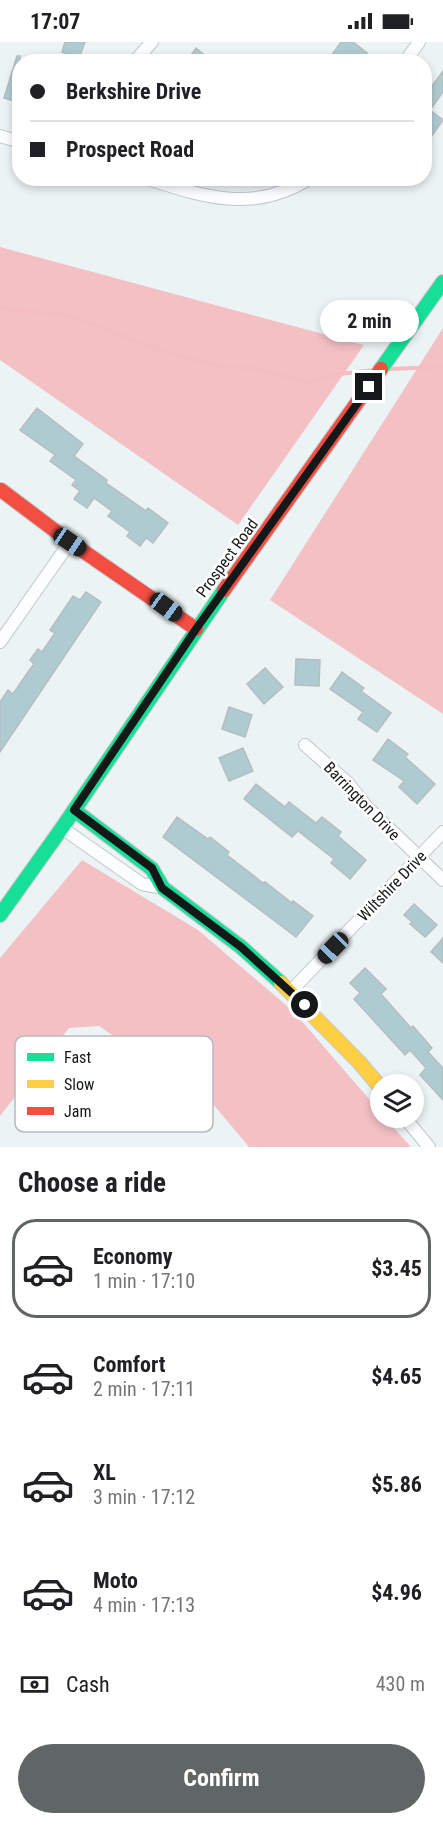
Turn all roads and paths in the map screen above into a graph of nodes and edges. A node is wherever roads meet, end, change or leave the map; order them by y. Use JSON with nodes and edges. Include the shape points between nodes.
{"nodes":[{"id":1,"x":152,"y":42,"type":"edge"},
{"id":2,"x":141,"y":54,"type":"edge"},
{"id":3,"x":171,"y":186,"type":"edge"},
{"id":4,"x":298,"y":186,"type":"edge"},
{"id":5,"x":443,"y":282,"type":"edge"},
{"id":6,"x":1,"y":490,"type":"edge"},
{"id":7,"x":70,"y":542,"type":"junction"},
{"id":8,"x":196,"y":629,"type":"junction"},
{"id":9,"x":0,"y":642,"type":"edge"},
{"id":10,"x":305,"y":745,"type":"dead end"},
{"id":11,"x":74,"y":810,"type":"junction"},
{"id":12,"x":62,"y":828,"type":"junction"},
{"id":13,"x":443,"y":832,"type":"edge"},
{"id":14,"x":419,"y":858,"type":"junction"},
{"id":15,"x":443,"y":880,"type":"edge"},
{"id":16,"x":162,"y":888,"type":"junction"},
{"id":17,"x":0,"y":915,"type":"edge"},
{"id":18,"x":291,"y":991,"type":"junction"},
{"id":19,"x":370,"y":1075,"type":"edge"},
{"id":20,"x":413,"y":1128,"type":"edge"},
{"id":21,"x":429,"y":1147,"type":"edge"}],
"edges":[{"from":1,"to":2,"type":"street"},
{"from":3,"to":4,"type":"street","via":[[238,201],[268,197]]},
{"from":5,"to":8,"type":"main road","name":"Prospect Road"},
{"from":6,"to":7,"type":"main road"},
{"from":7,"to":8,"type":"main road"},
{"from":7,"to":9,"type":"street"},
{"from":8,"to":11,"type":"main road","name":"Prospect Road"},
{"from":10,"to":14,"type":"street","name":"Barrington Drive","via":[[348,783]]},
{"from":11,"to":12,"type":"main road","name":"Prospect Road"},
{"from":11,"to":16,"type":"main road","via":[[152,868]]},
{"from":12,"to":16,"type":"street","via":[[142,884]]},
{"from":12,"to":17,"type":"main road","name":"Prospect Road"},
{"from":13,"to":14,"type":"street","name":"Wiltshire Drive"},
{"from":14,"to":15,"type":"street","name":"Barrington Drive"},
{"from":14,"to":18,"type":"street","name":"Wiltshire Drive"},
{"from":16,"to":18,"type":"main road","via":[[241,947]]},
{"from":18,"to":19,"type":"main road"},
{"from":20,"to":21,"type":"street"}]}
